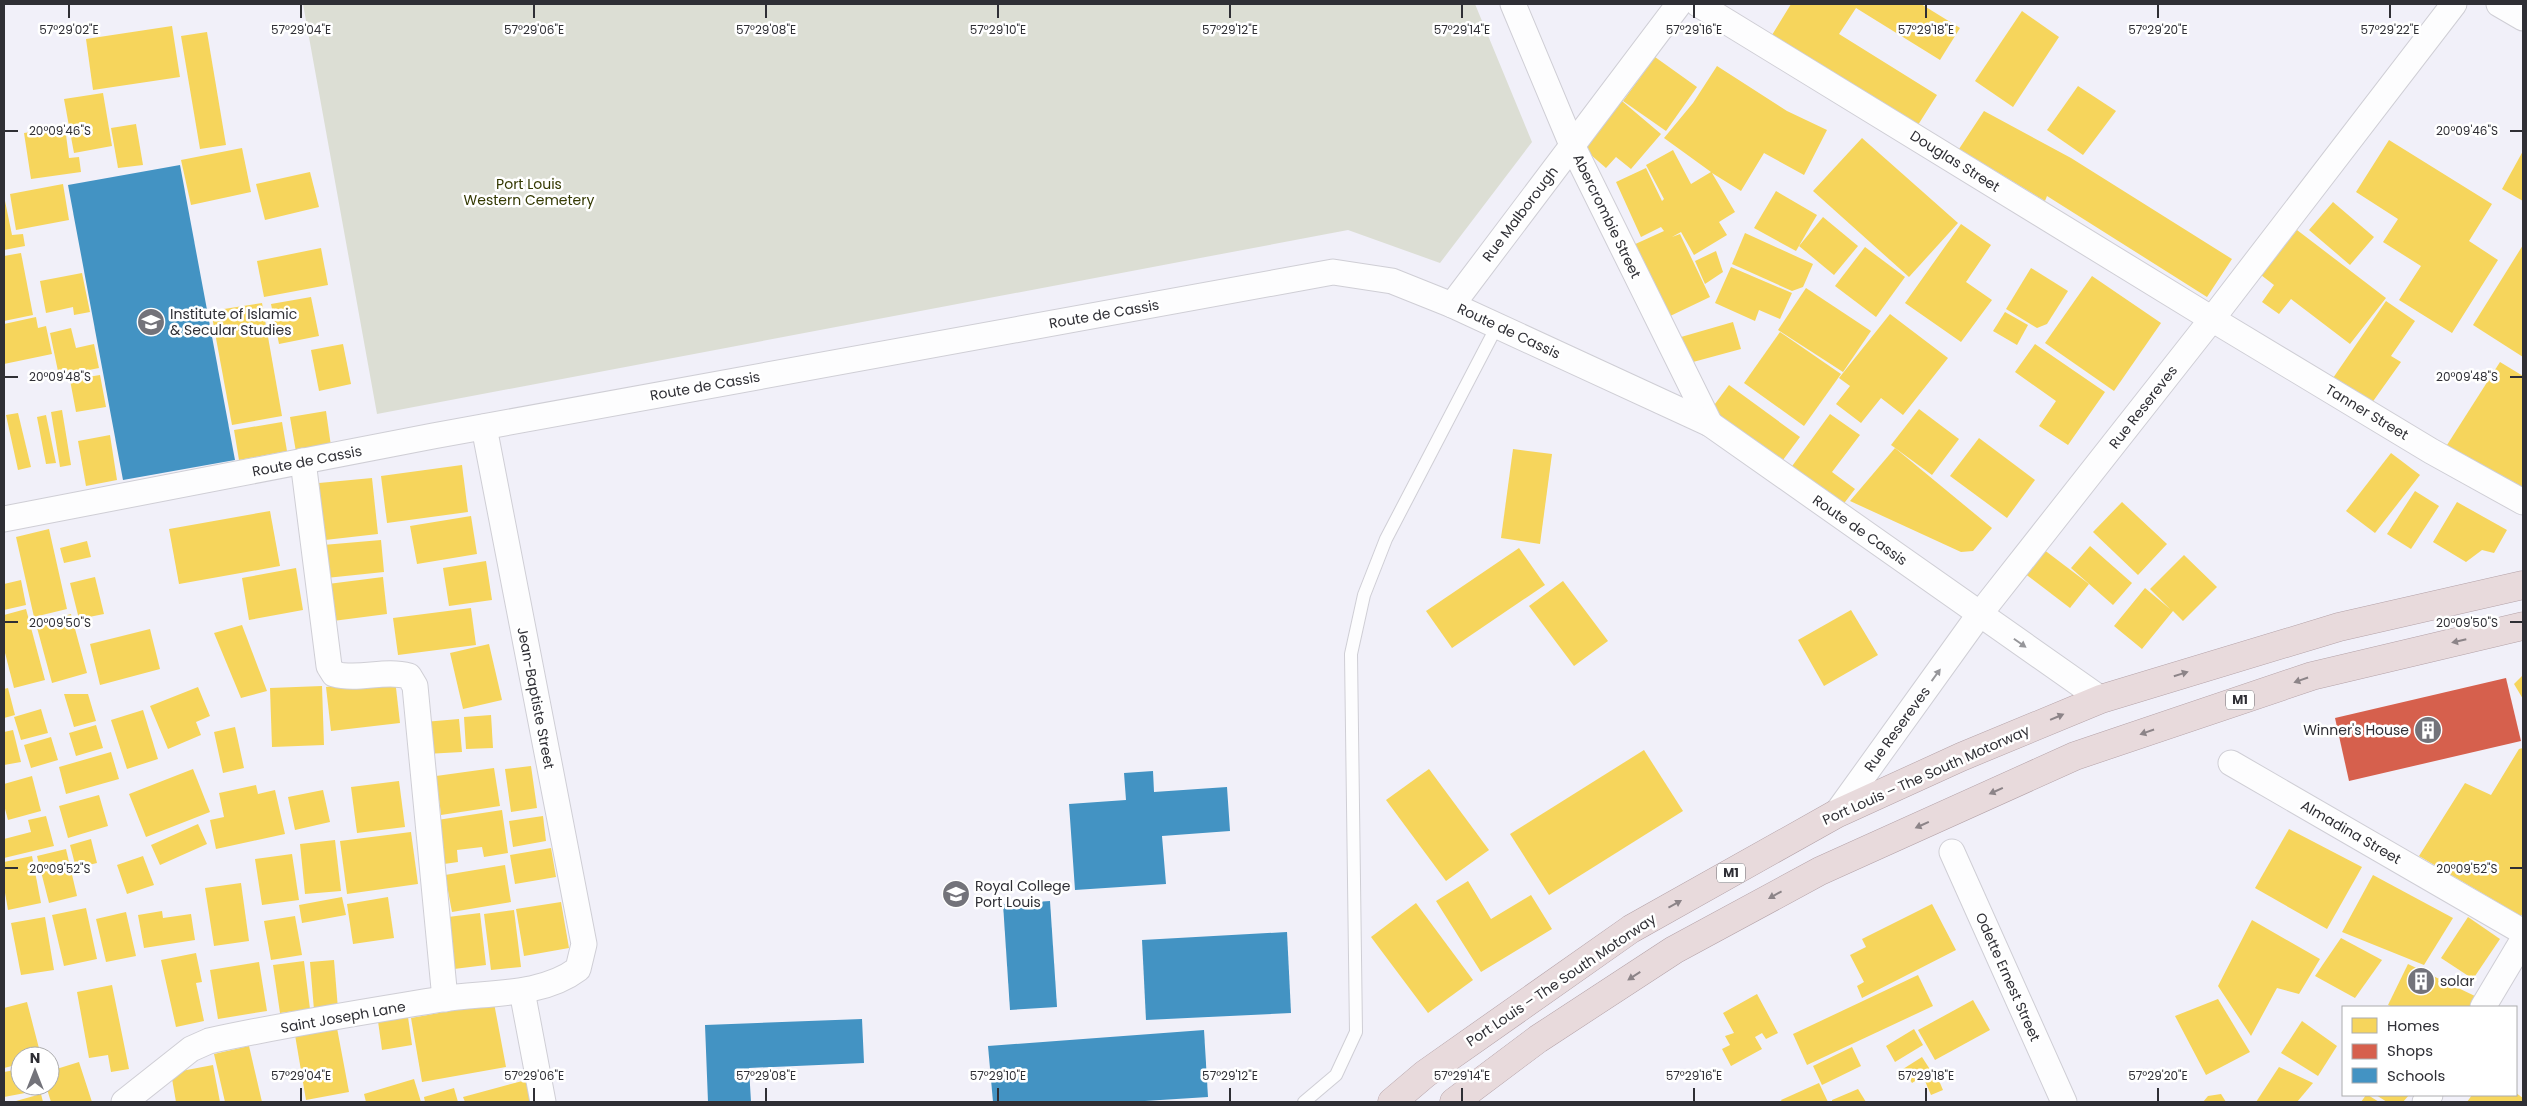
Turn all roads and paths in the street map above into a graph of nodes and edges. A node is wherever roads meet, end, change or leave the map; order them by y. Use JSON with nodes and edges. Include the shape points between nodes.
{"nodes":[{"id":1,"x":1513,"y":4,"type":"edge"},
{"id":2,"x":1679,"y":4,"type":"edge"},
{"id":3,"x":1698,"y":4,"type":"edge"},
{"id":4,"x":2454,"y":4,"type":"edge"},
{"id":5,"x":2499,"y":4,"type":"edge"},
{"id":6,"x":2523,"y":18,"type":"edge"},
{"id":7,"x":1572,"y":145,"type":"junction"},
{"id":8,"x":1452,"y":305,"type":"junction"},
{"id":9,"x":2212,"y":319,"type":"junction"},
{"id":10,"x":1497,"y":326,"type":"junction"},
{"id":11,"x":1710,"y":424,"type":"junction"},
{"id":12,"x":484,"y":427,"type":"junction"},
{"id":13,"x":303,"y":461,"type":"junction"},
{"id":14,"x":2523,"y":502,"type":"edge"},
{"id":15,"x":4,"y":519,"type":"edge"},
{"id":16,"x":2523,"y":567,"type":"edge"},
{"id":17,"x":2523,"y":585,"type":"edge"},
{"id":18,"x":1979,"y":615,"type":"junction"},
{"id":19,"x":2523,"y":626,"type":"edge"},
{"id":20,"x":2339,"y":627,"type":"junction"},
{"id":21,"x":2101,"y":698,"type":"junction"},
{"id":22,"x":2231,"y":763,"type":"dead end"},
{"id":23,"x":1836,"y":814,"type":"junction"},
{"id":24,"x":1952,"y":852,"type":"dead end"},
{"id":25,"x":2523,"y":932,"type":"edge"},
{"id":26,"x":2523,"y":940,"type":"edge"},
{"id":27,"x":578,"y":969,"type":"joint"},
{"id":28,"x":522,"y":991,"type":"junction"},
{"id":29,"x":445,"y":999,"type":"junction"},
{"id":30,"x":2484,"y":1006,"type":"edge"},
{"id":31,"x":124,"y":1102,"type":"edge"},
{"id":32,"x":543,"y":1102,"type":"edge"},
{"id":33,"x":1304,"y":1102,"type":"edge"},
{"id":34,"x":1392,"y":1102,"type":"edge"},
{"id":35,"x":1454,"y":1102,"type":"edge"},
{"id":36,"x":2064,"y":1102,"type":"edge"}],
"edges":[{"from":1,"to":7,"type":"street","name":"Abercrombie Street"},
{"from":2,"to":7,"type":"street","name":"Rue Malborough"},
{"from":3,"to":9,"type":"street","name":"Douglas Street"},
{"from":4,"to":9,"type":"street","name":"Rue Resereves"},
{"from":5,"to":6,"type":"street"},
{"from":7,"to":8,"type":"street","name":"Rue Malborough"},
{"from":7,"to":11,"type":"street","name":"Abercrombie Street"},
{"from":8,"to":10,"type":"street","name":"Route de Cassis"},
{"from":8,"to":12,"type":"street","name":"Route de Cassis","via":[[1392,281],[1333,272]]},
{"from":9,"to":14,"type":"street","name":"Tanner Street","via":[[2431,451]]},
{"from":9,"to":18,"type":"street","name":"Rue Resereves"},
{"from":10,"to":11,"type":"street","name":"Route de Cassis"},
{"from":10,"to":33,"type":"lane","via":[[1386,539],[1364,595],[1351,654],[1356,1032],[1336,1075]]},
{"from":11,"to":18,"type":"street","name":"Route de Cassis"},
{"from":12,"to":13,"type":"street","name":"Route de Cassis"},
{"from":12,"to":27,"type":"street","name":"Jean-Baptiste Street","via":[[584,944]]},
{"from":13,"to":15,"type":"street","name":"Route de Cassis"},
{"from":13,"to":29,"type":"street","via":[[329,666],[334,674],[346,678],[397,672],[410,676],[415,686]]},
{"from":16,"to":20,"type":"highway","via":[[2498,572]]},
{"from":17,"to":20,"type":"highway","name":"Port Louis – The South Motorway","number":"M1"},
{"from":18,"to":21,"type":"street","name":"Route de Cassis","one_way":true},
{"from":23,"to":18,"type":"street","name":"Rue Resereves","one_way":true},
{"from":19,"to":35,"type":"highway","number":"M1","one_way":true,"via":[[2312,676],[2075,756],[2030,776],[1820,871],[1674,950],[1538,1039]]},
{"from":21,"to":20,"type":"highway","name":"Port Louis – The South Motorway","number":"M1","one_way":true},
{"from":23,"to":21,"type":"highway","name":"Port Louis – The South Motorway","number":"M1","one_way":true},
{"from":22,"to":25,"type":"street","name":"Almadina Street"},
{"from":34,"to":23,"type":"highway","name":"Port Louis – The South Motorway","number":"M1","one_way":true,"via":[[1425,1074],[1631,929]]},
{"from":24,"to":36,"type":"street","name":"Odette Ernest Street"},
{"from":26,"to":30,"type":"street"},
{"from":27,"to":28,"type":"street","name":"Saint Joseph Lane","via":[[568,977]]},
{"from":28,"to":29,"type":"street","name":"Saint Joseph Lane"},
{"from":28,"to":32,"type":"street"},
{"from":29,"to":31,"type":"street","name":"Saint Joseph Lane","via":[[209,1041],[190,1049]]}]}
